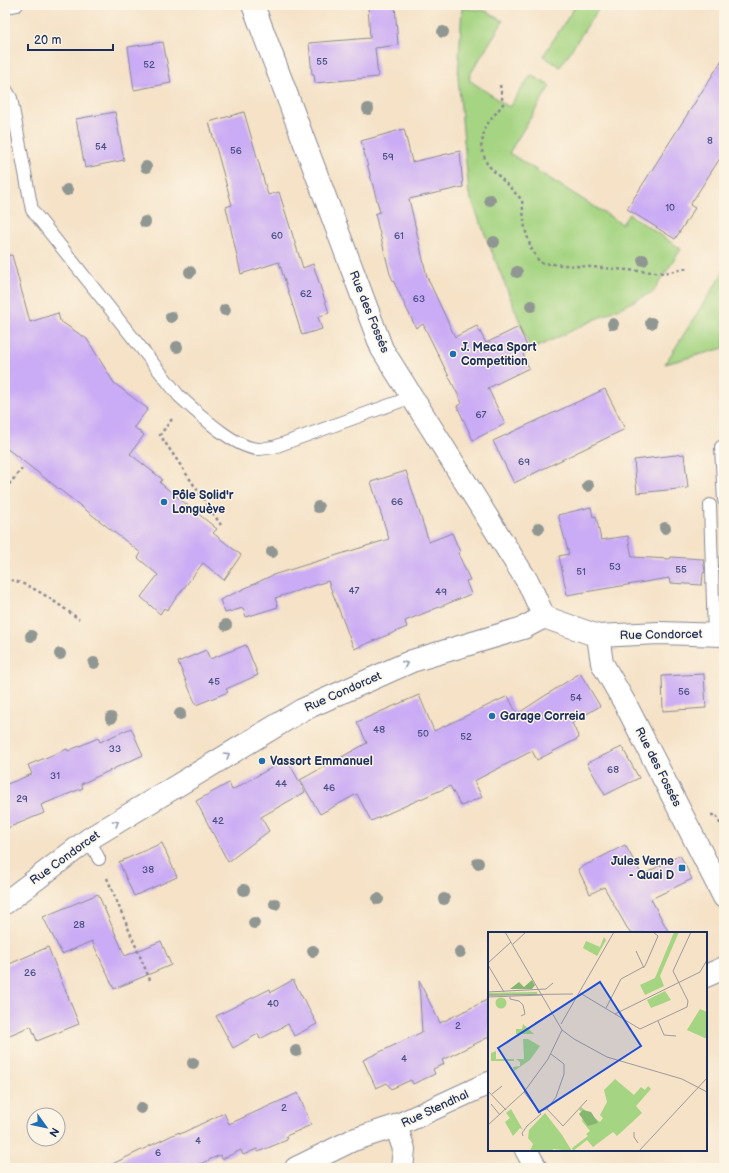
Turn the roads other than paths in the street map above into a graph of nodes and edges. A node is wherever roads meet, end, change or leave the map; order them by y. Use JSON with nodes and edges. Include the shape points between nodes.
{"nodes":[{"id":1,"x":18,"y":5,"type":"edge"},
{"id":2,"x":253,"y":5,"type":"edge"},
{"id":3,"x":5,"y":6,"type":"edge"},
{"id":4,"x":5,"y":88,"type":"edge"},
{"id":5,"x":412,"y":397,"type":"junction"},
{"id":6,"x":724,"y":445,"type":"edge"},
{"id":7,"x":724,"y":500,"type":"edge"},
{"id":8,"x":710,"y":505,"type":"dead end"},
{"id":9,"x":544,"y":617,"type":"junction"},
{"id":10,"x":719,"y":635,"type":"edge"},
{"id":11,"x":598,"y":636,"type":"junction"},
{"id":12,"x":89,"y":839,"type":"junction"},
{"id":13,"x":99,"y":859,"type":"road end"},
{"id":14,"x":724,"y":897,"type":"edge"},
{"id":15,"x":5,"y":903,"type":"edge"},
{"id":16,"x":724,"y":968,"type":"edge"},
{"id":17,"x":707,"y":976,"type":"edge"},
{"id":18,"x":488,"y":1084,"type":"edge"},
{"id":19,"x":396,"y":1126,"type":"junction"},
{"id":20,"x":527,"y":1151,"type":"edge"},
{"id":21,"x":296,"y":1168,"type":"edge"},
{"id":22,"x":402,"y":1168,"type":"edge"},
{"id":23,"x":536,"y":1168,"type":"edge"}],
"edges":[{"from":1,"to":3,"type":"lane"},
{"from":2,"to":5,"type":"street","name":"Rue des Fossés","via":[[374,332]]},
{"from":4,"to":5,"type":"lane","via":[[11,98],[32,210],[178,396],[208,422],[243,445],[258,449],[274,447]]},
{"from":5,"to":9,"type":"street","name":"Rue des Fossés","via":[[529,584]]},
{"from":6,"to":7,"type":"lane","via":[[721,447]]},
{"from":8,"to":10,"type":"lane"},
{"from":9,"to":11,"type":"street","name":"Rue Condorcet"},
{"from":12,"to":9,"type":"street","name":"Rue Condorcet","one_way":true,"via":[[302,710],[412,661],[523,628]]},
{"from":10,"to":11,"type":"street","name":"Rue Condorcet","via":[[659,633]]},
{"from":11,"to":14,"type":"street","name":"Rue des Fossés","via":[[602,664],[627,707]]},
{"from":12,"to":13,"type":"lane"},
{"from":12,"to":15,"type":"street","name":"Rue Condorcet"},
{"from":16,"to":17,"type":"street"},
{"from":18,"to":19,"type":"street","name":"Rue Stendhal"},
{"from":19,"to":21,"type":"street","via":[[353,1140]]},
{"from":19,"to":22,"type":"street","name":"Rue Stendhal","via":[[404,1148]]},
{"from":20,"to":23,"type":"street"}]}
